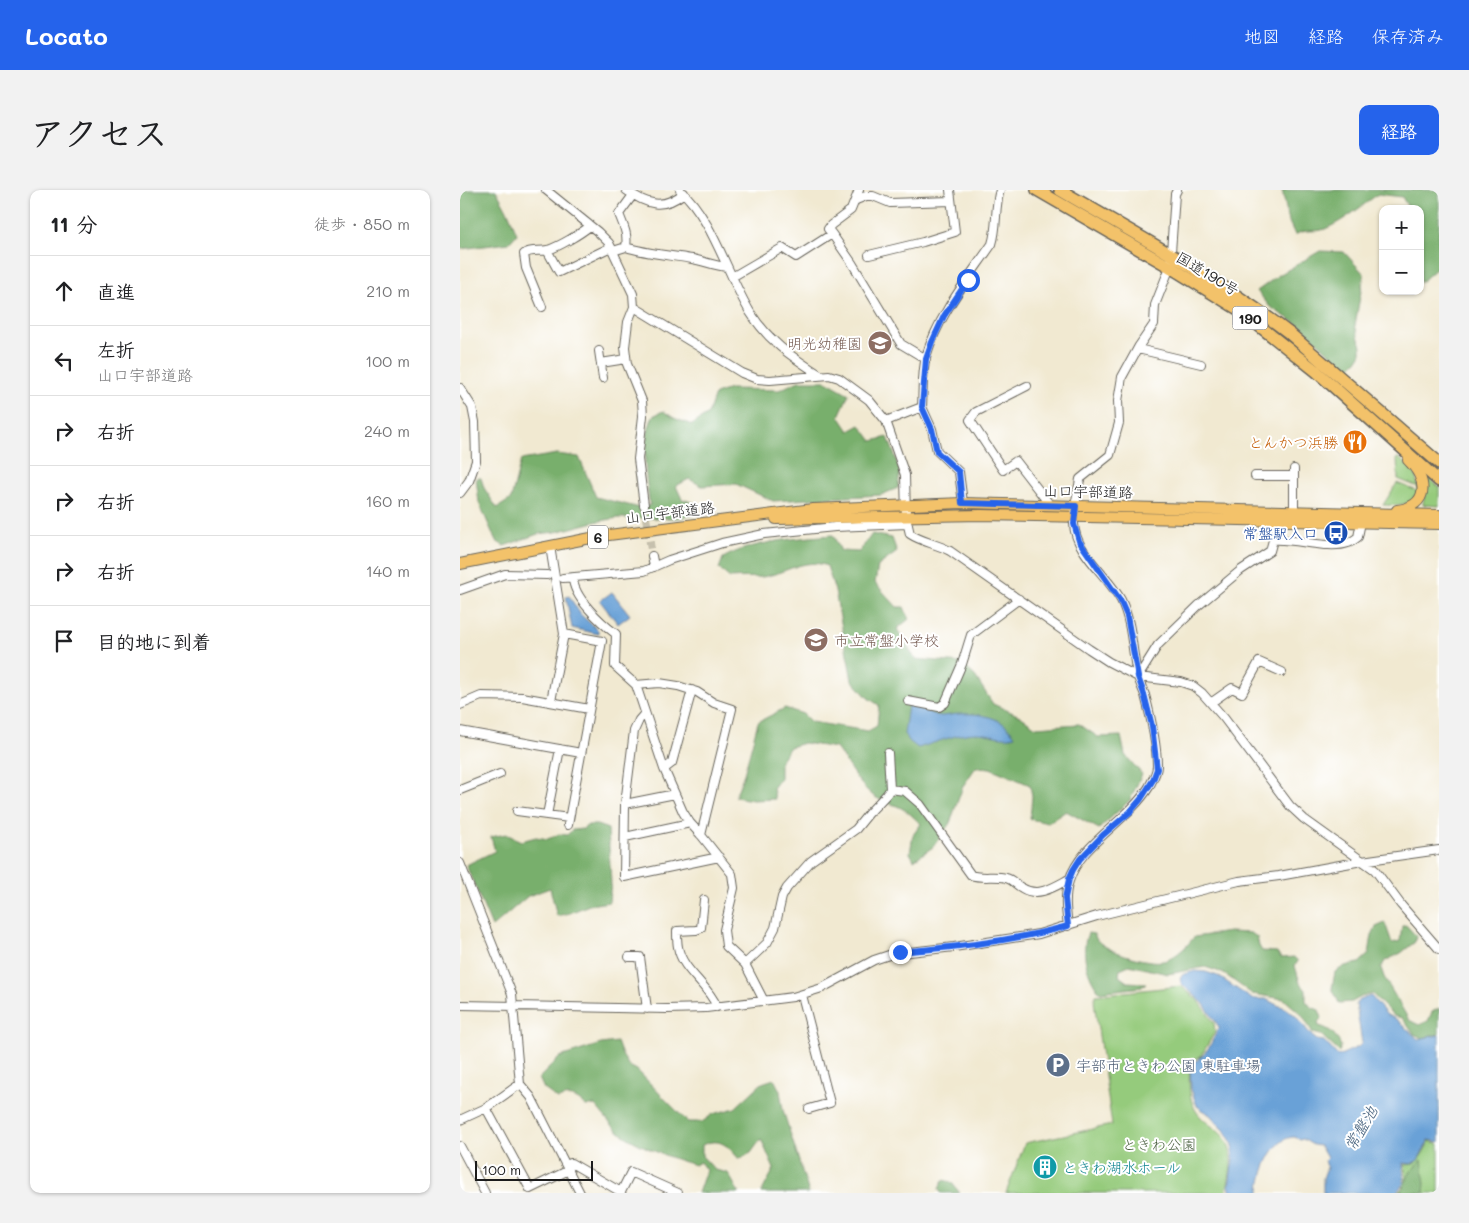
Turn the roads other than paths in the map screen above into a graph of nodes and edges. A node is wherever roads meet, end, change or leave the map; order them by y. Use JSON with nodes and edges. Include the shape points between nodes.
{"nodes":[{"id":1,"x":546,"y":190,"type":"edge"},
{"id":2,"x":860,"y":190,"type":"edge"},
{"id":3,"x":950,"y":190,"type":"edge"},
{"id":4,"x":1000,"y":190,"type":"edge"},
{"id":5,"x":1037,"y":190,"type":"edge"},
{"id":6,"x":1060,"y":190,"type":"edge"},
{"id":7,"x":1177,"y":190,"type":"edge"},
{"id":8,"x":630,"y":192,"type":"edge"},
{"id":9,"x":682,"y":192,"type":"edge"},
{"id":10,"x":856,"y":200,"type":"junction"},
{"id":11,"x":951,"y":201,"type":"junction"},
{"id":12,"x":590,"y":226,"type":"junction"},
{"id":13,"x":832,"y":234,"type":"junction"},
{"id":14,"x":626,"y":247,"type":"junction"},
{"id":15,"x":612,"y":249,"type":"junction"},
{"id":16,"x":547,"y":250,"type":"junction"},
{"id":17,"x":869,"y":255,"type":"dead end"},
{"id":18,"x":1170,"y":255,"type":"junction"},
{"id":19,"x":727,"y":267,"type":"junction"},
{"id":20,"x":1170,"y":267,"type":"junction"},
{"id":21,"x":732,"y":278,"type":"junction"},
{"id":22,"x":634,"y":307,"type":"junction"},
{"id":23,"x":542,"y":308,"type":"dead end"},
{"id":24,"x":1138,"y":349,"type":"junction"},
{"id":25,"x":599,"y":351,"type":"dead end"},
{"id":26,"x":626,"y":359,"type":"junction"},
{"id":27,"x":926,"y":359,"type":"junction"},
{"id":28,"x":601,"y":363,"type":"junction"},
{"id":29,"x":1201,"y":364,"type":"dead end"},
{"id":30,"x":820,"y":375,"type":"junction"},
{"id":31,"x":603,"y":378,"type":"dead end"},
{"id":32,"x":1027,"y":386,"type":"dead end"},
{"id":33,"x":460,"y":388,"type":"edge"},
{"id":34,"x":922,"y":407,"type":"junction"},
{"id":35,"x":1367,"y":417,"type":"junction"},
{"id":36,"x":886,"y":421,"type":"junction"},
{"id":37,"x":1439,"y":463,"type":"edge"},
{"id":38,"x":1255,"y":476,"type":"dead end"},
{"id":39,"x":1439,"y":481,"type":"edge"},
{"id":40,"x":460,"y":492,"type":"edge"},
{"id":41,"x":962,"y":503,"type":"junction"},
{"id":42,"x":905,"y":505,"type":"junction"},
{"id":43,"x":1050,"y":505,"type":"junction"},
{"id":44,"x":644,"y":506,"type":"tunnel mouth"},
{"id":45,"x":1294,"y":510,"type":"junction"},
{"id":46,"x":1075,"y":511,"type":"junction"},
{"id":47,"x":1374,"y":512,"type":"junction"},
{"id":48,"x":1439,"y":514,"type":"edge"},
{"id":49,"x":737,"y":519,"type":"junction"},
{"id":50,"x":907,"y":521,"type":"junction"},
{"id":51,"x":1361,"y":522,"type":"junction"},
{"id":52,"x":1439,"y":524,"type":"edge"},
{"id":53,"x":550,"y":546,"type":"junction"},
{"id":54,"x":652,"y":556,"type":"tunnel mouth"},
{"id":55,"x":460,"y":564,"type":"edge"},
{"id":56,"x":654,"y":567,"type":"junction"},
{"id":57,"x":547,"y":575,"type":"dead end"},
{"id":58,"x":563,"y":578,"type":"dead end"},
{"id":59,"x":573,"y":578,"type":"junction"},
{"id":60,"x":460,"y":590,"type":"edge"},
{"id":61,"x":1019,"y":599,"type":"junction"},
{"id":62,"x":564,"y":634,"type":"junction"},
{"id":63,"x":1282,"y":672,"type":"dead end"},
{"id":64,"x":1138,"y":677,"type":"junction"},
{"id":65,"x":636,"y":685,"type":"junction"},
{"id":66,"x":692,"y":690,"type":"junction"},
{"id":67,"x":551,"y":701,"type":"junction"},
{"id":68,"x":908,"y":702,"type":"dead end"},
{"id":69,"x":1212,"y":702,"type":"junction"},
{"id":70,"x":460,"y":705,"type":"edge"},
{"id":71,"x":589,"y":708,"type":"junction"},
{"id":72,"x":645,"y":713,"type":"junction"},
{"id":73,"x":460,"y":732,"type":"edge"},
{"id":74,"x":560,"y":749,"type":"junction"},
{"id":75,"x":581,"y":753,"type":"junction"},
{"id":76,"x":888,"y":753,"type":"dead end"},
{"id":77,"x":664,"y":769,"type":"junction"},
{"id":78,"x":500,"y":774,"type":"dead end"},
{"id":79,"x":890,"y":789,"type":"junction"},
{"id":80,"x":460,"y":790,"type":"edge"},
{"id":81,"x":675,"y":794,"type":"junction"},
{"id":82,"x":625,"y":804,"type":"junction"},
{"id":83,"x":517,"y":811,"type":"dead end"},
{"id":84,"x":547,"y":815,"type":"junction"},
{"id":85,"x":690,"y":824,"type":"junction"},
{"id":86,"x":701,"y":835,"type":"junction"},
{"id":87,"x":625,"y":837,"type":"junction"},
{"id":88,"x":1439,"y":850,"type":"edge"},
{"id":89,"x":719,"y":857,"type":"junction"},
{"id":90,"x":1362,"y":860,"type":"junction"},
{"id":91,"x":460,"y":863,"type":"edge"},
{"id":92,"x":1069,"y":879,"type":"junction"},
{"id":93,"x":704,"y":900,"type":"dead end"},
{"id":94,"x":1068,"y":926,"type":"junction"},
{"id":95,"x":1439,"y":949,"type":"edge"},
{"id":96,"x":629,"y":957,"type":"dead end"},
{"id":97,"x":745,"y":964,"type":"junction"},
{"id":98,"x":802,"y":995,"type":"junction"},
{"id":99,"x":764,"y":1002,"type":"junction"},
{"id":100,"x":460,"y":1005,"type":"edge"},
{"id":101,"x":512,"y":1005,"type":"junction"},
{"id":102,"x":717,"y":1006,"type":"junction"},
{"id":103,"x":647,"y":1009,"type":"junction"},
{"id":104,"x":520,"y":1084,"type":"junction"},
{"id":105,"x":486,"y":1108,"type":"junction"},
{"id":106,"x":809,"y":1109,"type":"dead end"},
{"id":107,"x":460,"y":1120,"type":"edge"},
{"id":108,"x":460,"y":1146,"type":"edge"},
{"id":109,"x":568,"y":1168,"type":"junction"},
{"id":110,"x":485,"y":1193,"type":"edge"},
{"id":111,"x":580,"y":1193,"type":"edge"},
{"id":112,"x":678,"y":1193,"type":"edge"}],
"edges":[{"from":1,"to":12,"type":"street"},
{"from":2,"to":10,"type":"street"},
{"from":3,"to":11,"type":"street"},
{"from":4,"to":27,"type":"street","via":[[995,204],[996,232],[992,244],[944,316]]},
{"from":5,"to":20,"type":"highway","name":"国道190号","number":"190"},
{"from":6,"to":18,"type":"highway","name":"国道190号","number":"190"},
{"from":7,"to":18,"type":"street"},
{"from":8,"to":9,"type":"street","via":[[651,203],[664,205]]},
{"from":8,"to":14,"type":"street","via":[[619,214],[628,236]]},
{"from":9,"to":19,"type":"street","via":[[699,212]]},
{"from":10,"to":11,"type":"street","via":[[873,196],[890,203]]},
{"from":10,"to":13,"type":"street","via":[[850,210],[828,229]]},
{"from":11,"to":17,"type":"street","via":[[955,232]]},
{"from":12,"to":15,"type":"street"},
{"from":12,"to":16,"type":"street"},
{"from":13,"to":21,"type":"street","via":[[796,257],[782,248]]},
{"from":13,"to":27,"type":"street","via":[[901,344]]},
{"from":14,"to":15,"type":"street"},
{"from":14,"to":19,"type":"street"},
{"from":15,"to":16,"type":"street","via":[[559,272]]},
{"from":15,"to":22,"type":"street","via":[[633,294]]},
{"from":16,"to":23,"type":"street","via":[[524,254],[526,268]]},
{"from":18,"to":20,"type":"street"},
{"from":18,"to":37,"type":"highway","name":"国道190号","number":"190","via":[[1238,296],[1289,333]]},
{"from":19,"to":21,"type":"street"},
{"from":20,"to":24,"type":"street","via":[[1155,305],[1154,324]]},
{"from":20,"to":35,"type":"highway","name":"国道190号","number":"190","via":[[1262,327]]},
{"from":21,"to":30,"type":"street","via":[[763,330],[779,347]]},
{"from":22,"to":26,"type":"street","via":[[626,333]]},
{"from":22,"to":30,"type":"street","via":[[757,379]]},
{"from":24,"to":29,"type":"street"},
{"from":24,"to":46,"type":"street","via":[[1122,377],[1119,423],[1110,455],[1080,479]]},
{"from":25,"to":28,"type":"street"},
{"from":26,"to":28,"type":"street"},
{"from":26,"to":44,"type":"street","via":[[642,401],[638,458]]},
{"from":27,"to":34,"type":"street"},
{"from":28,"to":31,"type":"street"},
{"from":30,"to":36,"type":"street","via":[[839,378],[870,400]]},
{"from":32,"to":43,"type":"street","via":[[976,412],[970,420],[1003,470],[1016,461]]},
{"from":33,"to":40,"type":"street","via":[[472,408],[476,461],[469,481]]},
{"from":34,"to":36,"type":"street"},
{"from":34,"to":41,"type":"street","via":[[932,429],[937,452],[959,472]]},
{"from":35,"to":39,"type":"highway","name":"国道190号","number":"190"},
{"from":35,"to":47,"type":"main road","via":[[1383,437],[1416,467],[1422,478],[1423,490],[1413,505]]},
{"from":36,"to":42,"type":"street","via":[[905,475]]},
{"from":38,"to":45,"type":"street","via":[[1294,472]]},
{"from":41,"to":42,"type":"main road","name":"山口宇部道路","number":"6"},
{"from":41,"to":43,"type":"main road","name":"山口宇部道路","number":"6"},
{"from":42,"to":49,"type":"main road","name":"山口宇部道路","number":"6","via":[[814,509]]},
{"from":42,"to":50,"type":"street"},
{"from":43,"to":46,"type":"main road","name":"山口宇部道路","number":"6"},
{"from":45,"to":46,"type":"main road","name":"山口宇部道路","number":"6"},
{"from":45,"to":47,"type":"main road","name":"山口宇部道路","number":"6"},
{"from":46,"to":50,"type":"main road","name":"山口宇部道路","number":"6"},
{"from":46,"to":51,"type":"main road","name":"山口宇部道路","number":"6"},
{"from":46,"to":64,"type":"street","via":[[1074,524],[1079,541],[1124,608]]},
{"from":47,"to":48,"type":"main road","name":"山口宇部道路","number":"6"},
{"from":49,"to":50,"type":"main road","name":"山口宇部道路","number":"6"},
{"from":49,"to":53,"type":"main road","name":"山口宇部道路","number":"6","via":[[637,530]]},
{"from":50,"to":56,"type":"street","via":[[764,534],[722,543]]},
{"from":50,"to":61,"type":"street","via":[[910,534],[950,550]]},
{"from":51,"to":52,"type":"main road","name":"山口宇部道路","number":"6"},
{"from":51,"to":64,"type":"street","via":[[1358,537],[1348,543],[1272,540],[1270,551],[1241,570],[1158,645]]},
{"from":53,"to":55,"type":"main road","name":"山口宇部道路","number":"6"},
{"from":53,"to":62,"type":"street"},
{"from":54,"to":56,"type":"street"},
{"from":56,"to":59,"type":"street","via":[[644,571]]},
{"from":57,"to":60,"type":"street","via":[[506,574]]},
{"from":58,"to":59,"type":"street"},
{"from":59,"to":65,"type":"street","via":[[576,593],[601,623],[616,634],[615,666]]},
{"from":61,"to":64,"type":"street","via":[[1089,649]]},
{"from":61,"to":68,"type":"street","via":[[971,635],[946,704],[939,707]]},
{"from":62,"to":67,"type":"street"},
{"from":62,"to":71,"type":"street","via":[[602,641]]},
{"from":63,"to":69,"type":"street","via":[[1259,662],[1242,692],[1232,688]]},
{"from":64,"to":69,"type":"street","via":[[1193,686]]},
{"from":64,"to":92,"type":"street","via":[[1152,726],[1157,769],[1141,799],[1080,859]]},
{"from":65,"to":66,"type":"street","via":[[659,683]]},
{"from":65,"to":72,"type":"street"},
{"from":66,"to":77,"type":"street","via":[[672,763]]},
{"from":66,"to":86,"type":"street","via":[[732,709]]},
{"from":67,"to":70,"type":"street","via":[[481,696]]},
{"from":67,"to":71,"type":"street"},
{"from":69,"to":90,"type":"street","via":[[1290,806]]},
{"from":71,"to":75,"type":"street"},
{"from":72,"to":77,"type":"street"},
{"from":72,"to":82,"type":"street","via":[[634,731]]},
{"from":73,"to":74,"type":"street"},
{"from":74,"to":75,"type":"street"},
{"from":74,"to":84,"type":"street"},
{"from":75,"to":84,"type":"street","via":[[569,821]]},
{"from":76,"to":79,"type":"street"},
{"from":77,"to":81,"type":"street"},
{"from":78,"to":80,"type":"street"},
{"from":79,"to":92,"type":"street","via":[[904,791],[920,804],[971,875],[1009,878],[1030,892],[1046,890]]},
{"from":79,"to":97,"type":"street","via":[[856,830],[811,861],[787,888],[767,943]]},
{"from":81,"to":82,"type":"street"},
{"from":81,"to":85,"type":"street"},
{"from":82,"to":87,"type":"street"},
{"from":83,"to":84,"type":"street"},
{"from":85,"to":86,"type":"street"},
{"from":85,"to":87,"type":"street"},
{"from":86,"to":89,"type":"street"},
{"from":87,"to":89,"type":"street","via":[[624,877]]},
{"from":88,"to":90,"type":"street"},
{"from":89,"to":97,"type":"street","via":[[734,882],[724,930],[726,946]]},
{"from":90,"to":94,"type":"street","via":[[1239,882]]},
{"from":90,"to":95,"type":"street","via":[[1379,875]]},
{"from":91,"to":101,"type":"street","via":[[512,994]]},
{"from":92,"to":94,"type":"street","via":[[1065,898]]},
{"from":93,"to":102,"type":"street","via":[[701,928],[677,931],[678,946],[684,962]]},
{"from":94,"to":98,"type":"street","via":[[1039,934],[892,954]]},
{"from":96,"to":103,"type":"street","via":[[640,957]]},
{"from":97,"to":99,"type":"street"},
{"from":98,"to":99,"type":"street"},
{"from":98,"to":106,"type":"street","via":[[830,1103]]},
{"from":99,"to":102,"type":"street"},
{"from":100,"to":101,"type":"street"},
{"from":101,"to":103,"type":"street"},
{"from":101,"to":104,"type":"street"},
{"from":102,"to":103,"type":"street"},
{"from":104,"to":105,"type":"street"},
{"from":104,"to":109,"type":"street","via":[[531,1097]]},
{"from":105,"to":107,"type":"street"},
{"from":105,"to":109,"type":"street","via":[[530,1189]]},
{"from":108,"to":110,"type":"street"},
{"from":109,"to":111,"type":"street"},
{"from":109,"to":112,"type":"street","via":[[571,1164],[622,1192],[631,1172]]}]}
